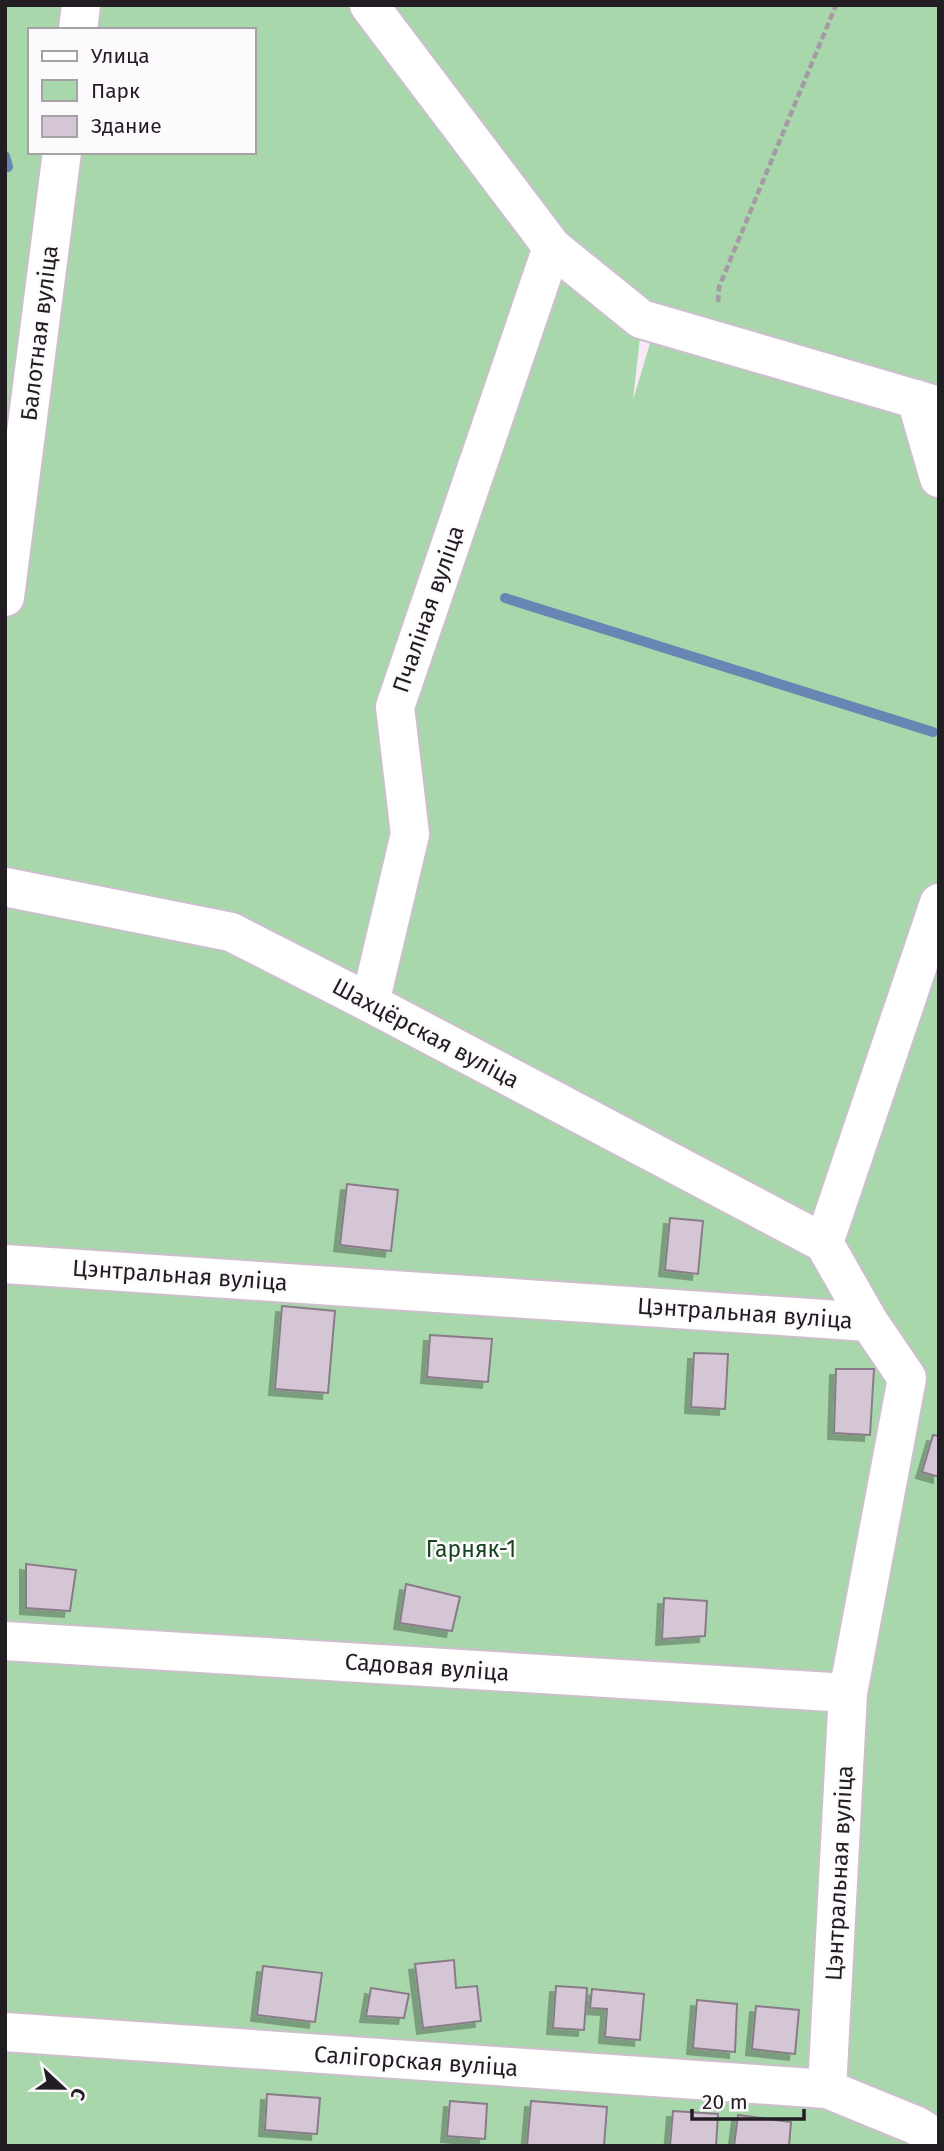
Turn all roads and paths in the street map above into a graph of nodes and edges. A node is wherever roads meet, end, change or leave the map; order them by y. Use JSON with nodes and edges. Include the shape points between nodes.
{"nodes":[{"id":1,"x":81,"y":5,"type":"edge"},
{"id":2,"x":369,"y":5,"type":"edge"},
{"id":3,"x":836,"y":5,"type":"edge"},
{"id":4,"x":78,"y":28,"type":"edge"},
{"id":5,"x":62,"y":154,"type":"edge"},
{"id":6,"x":552,"y":247,"type":"junction"},
{"id":7,"x":716,"y":341,"type":"junction"},
{"id":8,"x":927,"y":403,"type":"edge"},
{"id":9,"x":939,"y":478,"type":"edge"},
{"id":10,"x":5,"y":597,"type":"edge"},
{"id":11,"x":5,"y":887,"type":"edge"},
{"id":12,"x":939,"y":902,"type":"edge"},
{"id":13,"x":370,"y":1003,"type":"junction"},
{"id":14,"x":824,"y":1243,"type":"junction"},
{"id":15,"x":5,"y":1264,"type":"edge"},
{"id":16,"x":869,"y":1322,"type":"junction"},
{"id":17,"x":923,"y":1385,"type":"edge"},
{"id":18,"x":5,"y":1641,"type":"edge"},
{"id":19,"x":848,"y":1693,"type":"junction"},
{"id":20,"x":5,"y":2032,"type":"edge"},
{"id":21,"x":827,"y":2089,"type":"junction"},
{"id":22,"x":939,"y":2139,"type":"edge"}],
"edges":[{"from":1,"to":4,"type":"street"},
{"from":2,"to":6,"type":"street"},
{"from":3,"to":7,"type":"path","via":[[719,287]]},
{"from":5,"to":10,"type":"street","name":"Балотная вуліца"},
{"from":6,"to":7,"type":"street","via":[[641,319]]},
{"from":6,"to":13,"type":"street","name":"Пчаліная вуліца","via":[[395,707],[410,834]]},
{"from":7,"to":8,"type":"street"},
{"from":8,"to":9,"type":"street"},
{"from":11,"to":13,"type":"street","name":"Шахцёрская вуліца","via":[[231,932]]},
{"from":12,"to":14,"type":"street"},
{"from":13,"to":14,"type":"street","name":"Шахцёрская вуліца"},
{"from":14,"to":16,"type":"street"},
{"from":15,"to":16,"type":"street","name":"Цэнтральная вуліца"},
{"from":16,"to":17,"type":"street","name":"Цэнтральная вуліца"},
{"from":17,"to":19,"type":"street","name":"Цэнтральная вуліца"},
{"from":18,"to":19,"type":"street","name":"Садовая вуліца"},
{"from":19,"to":21,"type":"street","name":"Цэнтральная вуліца"},
{"from":20,"to":21,"type":"street","name":"Салігорская вуліца"},
{"from":21,"to":22,"type":"street","name":"Салігорская вуліца"}]}
